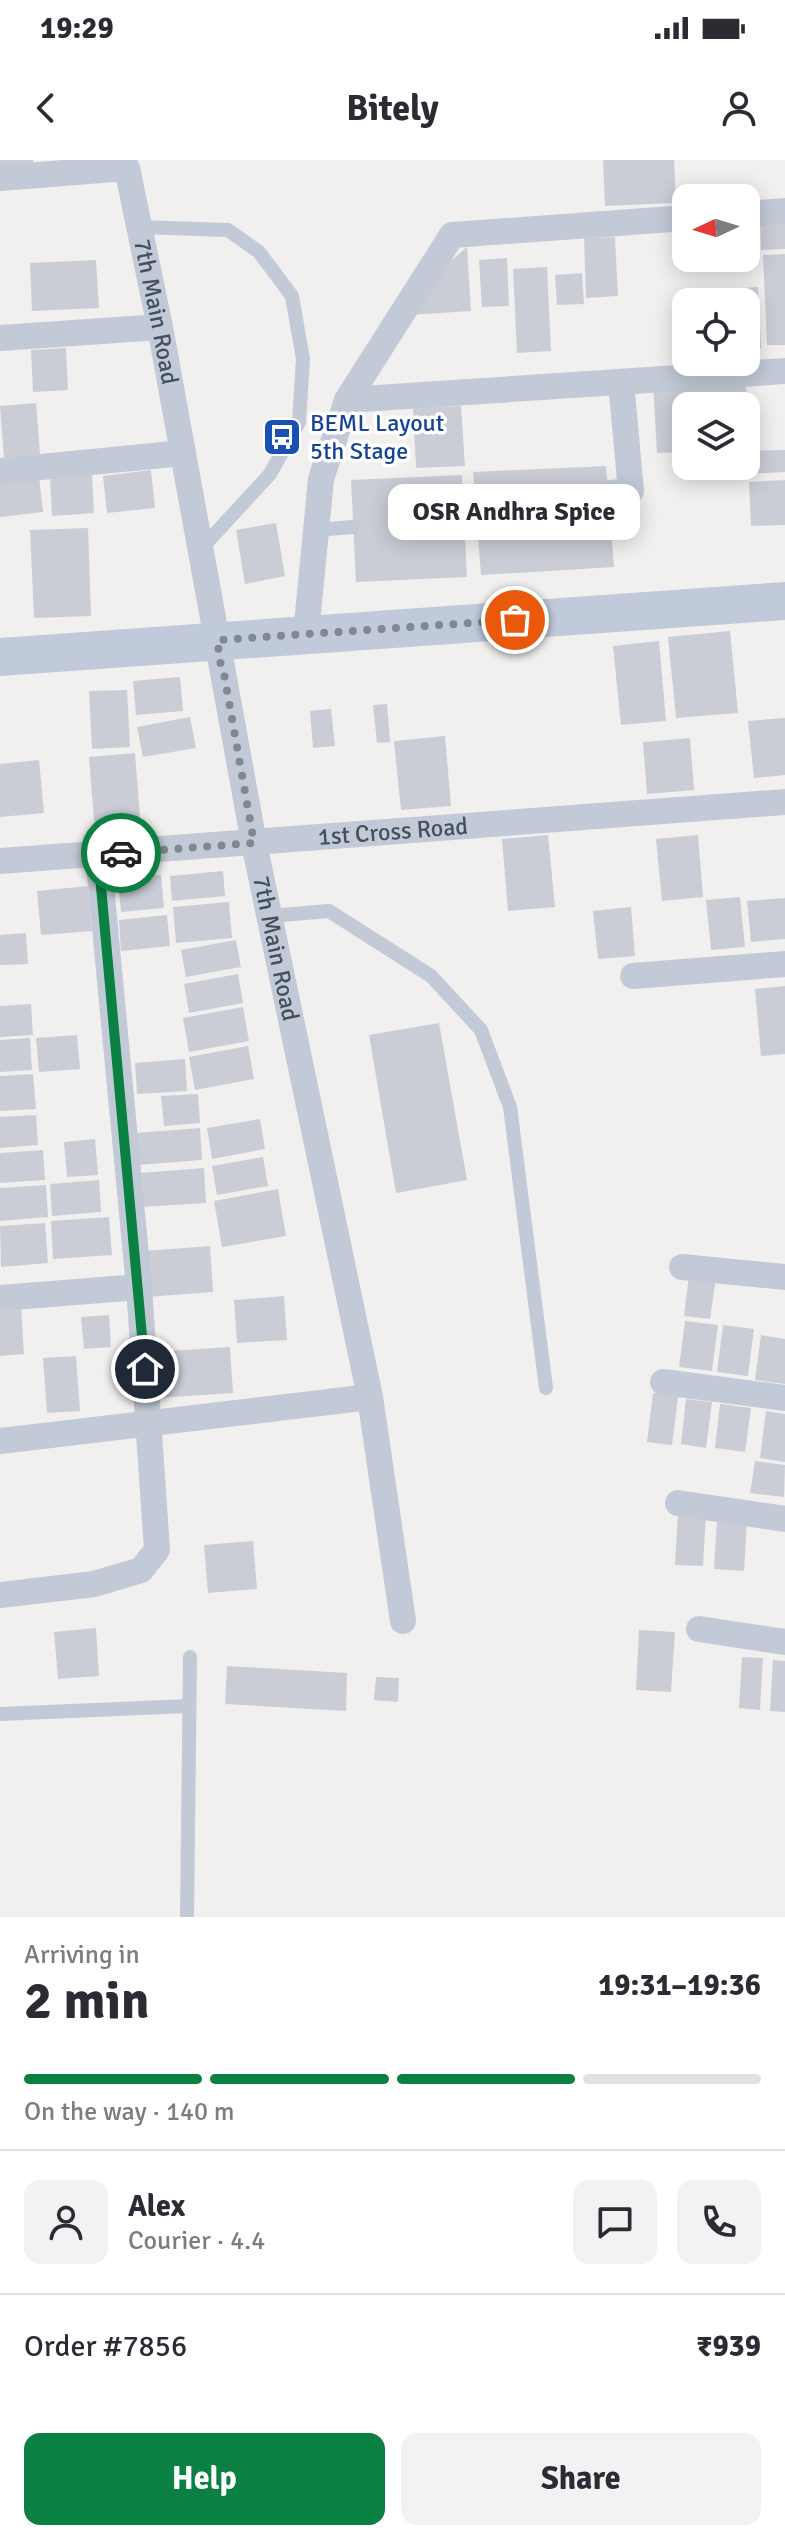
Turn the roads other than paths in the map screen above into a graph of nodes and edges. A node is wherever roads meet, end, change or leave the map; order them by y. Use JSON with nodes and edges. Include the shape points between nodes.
{"nodes":[{"id":1,"x":0,"y":178,"type":"edge"},
{"id":2,"x":785,"y":211,"type":"edge"},
{"id":3,"x":760,"y":213,"type":"edge"},
{"id":4,"x":672,"y":219,"type":"edge"},
{"id":5,"x":139,"y":227,"type":"junction"},
{"id":6,"x":160,"y":327,"type":"junction"},
{"id":7,"x":0,"y":338,"type":"edge"},
{"id":8,"x":785,"y":371,"type":"edge"},
{"id":9,"x":621,"y":382,"type":"junction"},
{"id":10,"x":347,"y":400,"type":"junction"},
{"id":11,"x":183,"y":453,"type":"junction"},
{"id":12,"x":0,"y":471,"type":"edge"},
{"id":13,"x":611,"y":493,"type":"dead end"},
{"id":14,"x":353,"y":527,"type":"dead end"},
{"id":15,"x":316,"y":530,"type":"junction"},
{"id":16,"x":201,"y":549,"type":"junction"},
{"id":17,"x":785,"y":601,"type":"edge"},
{"id":18,"x":306,"y":634,"type":"junction"},
{"id":19,"x":218,"y":640,"type":"junction"},
{"id":20,"x":0,"y":657,"type":"edge"},
{"id":21,"x":785,"y":802,"type":"edge"},
{"id":22,"x":254,"y":843,"type":"junction"},
{"id":23,"x":98,"y":854,"type":"junction"},
{"id":24,"x":0,"y":861,"type":"edge"},
{"id":25,"x":270,"y":916,"type":"junction"},
{"id":26,"x":785,"y":964,"type":"edge"},
{"id":27,"x":633,"y":976,"type":"dead end"},
{"id":28,"x":682,"y":1267,"type":"dead end"},
{"id":29,"x":785,"y":1277,"type":"edge"},
{"id":30,"x":139,"y":1287,"type":"junction"},
{"id":31,"x":0,"y":1291,"type":"edge"},
{"id":32,"x":0,"y":1298,"type":"edge"},
{"id":33,"x":663,"y":1382,"type":"dead end"},
{"id":34,"x":546,"y":1388,"type":"dead end"},
{"id":35,"x":370,"y":1397,"type":"junction"},
{"id":36,"x":785,"y":1398,"type":"edge"},
{"id":37,"x":149,"y":1423,"type":"junction"},
{"id":38,"x":0,"y":1441,"type":"edge"},
{"id":39,"x":678,"y":1503,"type":"dead end"},
{"id":40,"x":785,"y":1519,"type":"edge"},
{"id":41,"x":0,"y":1595,"type":"edge"},
{"id":42,"x":403,"y":1621,"type":"dead end"},
{"id":43,"x":699,"y":1629,"type":"dead end"},
{"id":44,"x":785,"y":1642,"type":"edge"},
{"id":45,"x":190,"y":1657,"type":"dead end"},
{"id":46,"x":189,"y":1706,"type":"junction"},
{"id":47,"x":0,"y":1714,"type":"edge"},
{"id":48,"x":187,"y":1917,"type":"edge"}],
"edges":[{"from":1,"to":5,"type":"street","name":"7th Main Road","via":[[127,168]]},
{"from":2,"to":3,"type":"street"},
{"from":4,"to":10,"type":"street","via":[[452,235]]},
{"from":5,"to":6,"type":"street","name":"7th Main Road"},
{"from":5,"to":16,"type":"lane","via":[[228,230],[259,252],[292,296],[303,359],[299,422],[270,474]]},
{"from":6,"to":7,"type":"street"},
{"from":6,"to":11,"type":"street","name":"7th Main Road"},
{"from":8,"to":9,"type":"street"},
{"from":9,"to":10,"type":"street"},
{"from":9,"to":13,"type":"street","via":[[631,491]]},
{"from":10,"to":15,"type":"street","via":[[321,479]]},
{"from":11,"to":12,"type":"street"},
{"from":11,"to":16,"type":"street","name":"7th Main Road"},
{"from":14,"to":15,"type":"lane"},
{"from":15,"to":18,"type":"street"},
{"from":16,"to":19,"type":"street","name":"7th Main Road"},
{"from":17,"to":18,"type":"street"},
{"from":18,"to":19,"type":"street"},
{"from":19,"to":20,"type":"street"},
{"from":19,"to":22,"type":"street","name":"7th Main Road"},
{"from":21,"to":22,"type":"street","name":"1st Cross Road"},
{"from":22,"to":23,"type":"street","name":"1st Cross Road"},
{"from":22,"to":25,"type":"street","name":"7th Main Road"},
{"from":23,"to":24,"type":"street","name":"1st Cross Road"},
{"from":23,"to":30,"type":"street"},
{"from":25,"to":34,"type":"lane","via":[[329,911],[431,976],[481,1030],[510,1107]]},
{"from":25,"to":35,"type":"street","name":"7th Main Road"},
{"from":26,"to":27,"type":"street"},
{"from":28,"to":29,"type":"street"},
{"from":30,"to":32,"type":"street"},
{"from":30,"to":37,"type":"street"},
{"from":31,"to":32,"type":"street"},
{"from":33,"to":36,"type":"street"},
{"from":35,"to":37,"type":"street"},
{"from":35,"to":42,"type":"street","name":"7th Main Road"},
{"from":37,"to":38,"type":"street"},
{"from":37,"to":41,"type":"street","via":[[157,1550],[141,1570],[94,1584]]},
{"from":39,"to":40,"type":"street"},
{"from":43,"to":44,"type":"street"},
{"from":45,"to":46,"type":"lane"},
{"from":46,"to":47,"type":"lane"},
{"from":46,"to":48,"type":"lane"}]}
